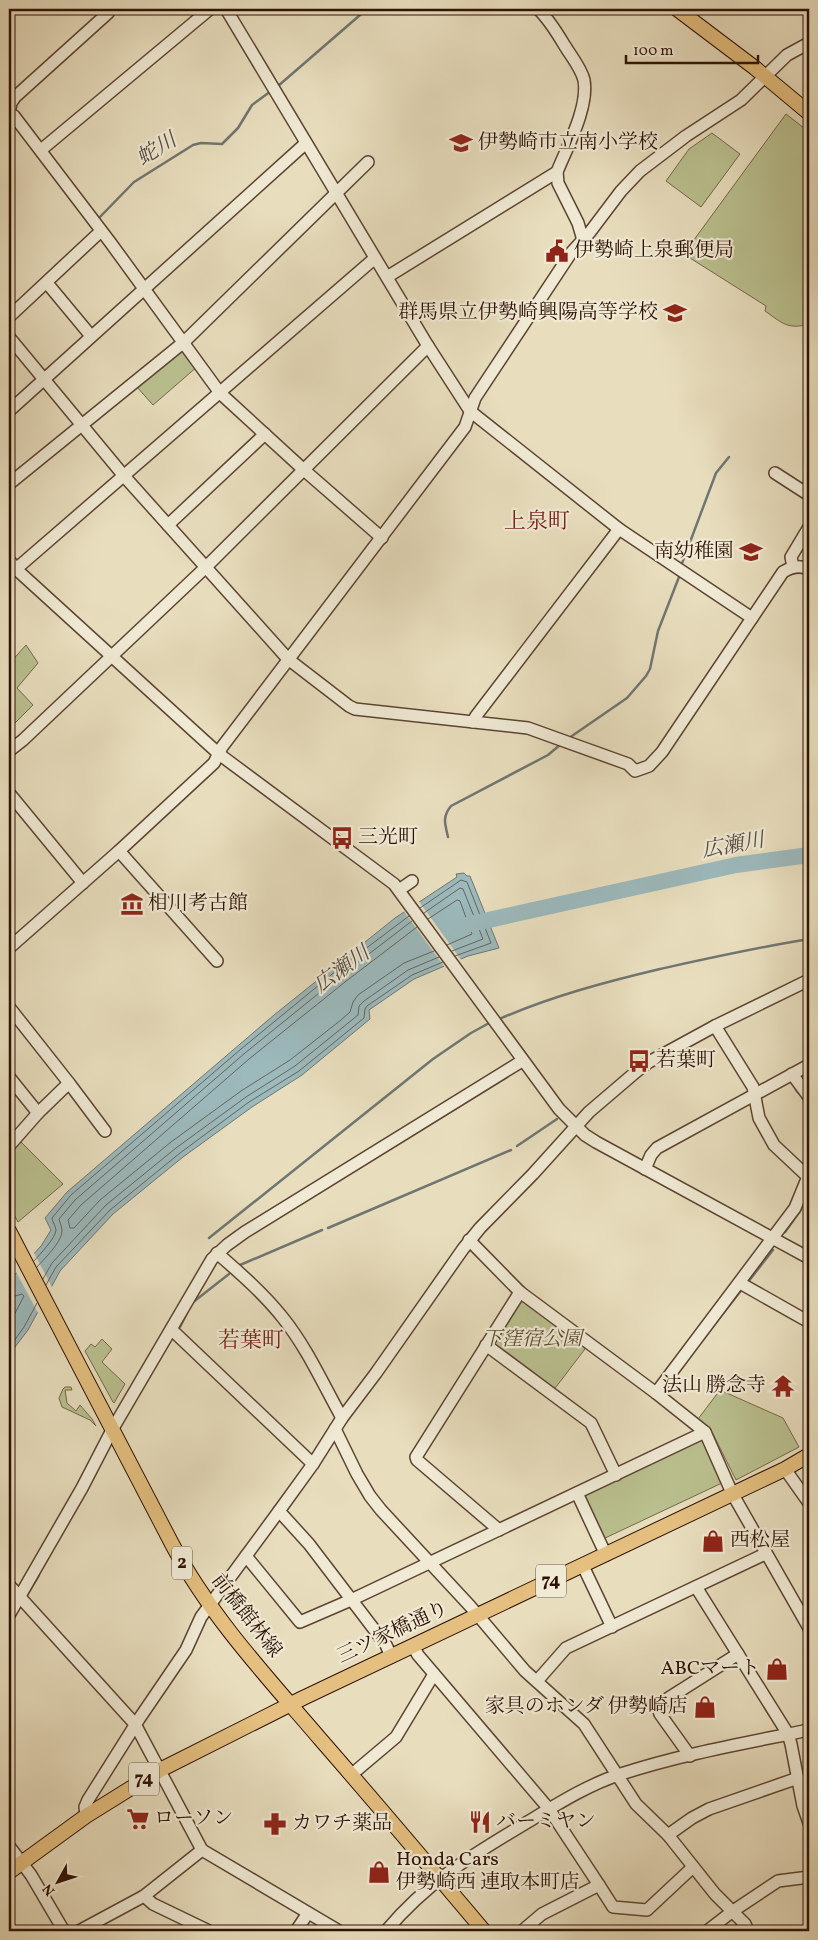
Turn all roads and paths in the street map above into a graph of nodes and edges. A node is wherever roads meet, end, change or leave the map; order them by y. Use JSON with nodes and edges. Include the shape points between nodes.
{"nodes":[{"id":1,"x":110,"y":9,"type":"edge"},
{"id":2,"x":210,"y":9,"type":"edge"},
{"id":3,"x":226,"y":9,"type":"edge"},
{"id":4,"x":538,"y":9,"type":"edge"},
{"id":5,"x":677,"y":9,"type":"edge"},
{"id":6,"x":809,"y":43,"type":"edge"},
{"id":7,"x":765,"y":77,"type":"junction"},
{"id":8,"x":9,"y":107,"type":"edge"},
{"id":9,"x":809,"y":113,"type":"edge"},
{"id":10,"x":306,"y":143,"type":"junction"},
{"id":11,"x":41,"y":150,"type":"junction"},
{"id":12,"x":368,"y":162,"type":"dead end"},
{"id":13,"x":557,"y":172,"type":"junction"},
{"id":14,"x":336,"y":193,"type":"junction"},
{"id":15,"x":101,"y":231,"type":"junction"},
{"id":16,"x":583,"y":240,"type":"junction"},
{"id":17,"x":375,"y":258,"type":"junction"},
{"id":18,"x":387,"y":277,"type":"junction"},
{"id":19,"x":47,"y":283,"type":"junction"},
{"id":20,"x":144,"y":288,"type":"junction"},
{"id":21,"x":9,"y":317,"type":"edge"},
{"id":22,"x":91,"y":336,"type":"junction"},
{"id":23,"x":9,"y":337,"type":"edge"},
{"id":24,"x":184,"y":342,"type":"junction"},
{"id":25,"x":428,"y":346,"type":"junction"},
{"id":26,"x":44,"y":379,"type":"junction"},
{"id":27,"x":220,"y":393,"type":"junction"},
{"id":28,"x":9,"y":411,"type":"edge"},
{"id":29,"x":470,"y":412,"type":"junction"},
{"id":30,"x":82,"y":425,"type":"junction"},
{"id":31,"x":265,"y":434,"type":"junction"},
{"id":32,"x":304,"y":470,"type":"junction"},
{"id":33,"x":775,"y":473,"type":"dead end"},
{"id":34,"x":124,"y":476,"type":"junction"},
{"id":35,"x":9,"y":484,"type":"edge"},
{"id":36,"x":809,"y":495,"type":"edge"},
{"id":37,"x":168,"y":525,"type":"junction"},
{"id":38,"x":809,"y":527,"type":"edge"},
{"id":39,"x":619,"y":529,"type":"junction"},
{"id":40,"x":382,"y":538,"type":"junction"},
{"id":41,"x":9,"y":560,"type":"edge"},
{"id":42,"x":206,"y":567,"type":"junction"},
{"id":43,"x":793,"y":567,"type":"junction"},
{"id":44,"x":16,"y":569,"type":"junction"},
{"id":45,"x":809,"y":569,"type":"edge"},
{"id":46,"x":752,"y":618,"type":"junction"},
{"id":47,"x":112,"y":657,"type":"junction"},
{"id":48,"x":288,"y":659,"type":"junction"},
{"id":49,"x":474,"y":722,"type":"junction"},
{"id":50,"x":9,"y":751,"type":"edge"},
{"id":51,"x":219,"y":754,"type":"junction"},
{"id":52,"x":9,"y":793,"type":"edge"},
{"id":53,"x":119,"y":851,"type":"junction"},
{"id":54,"x":412,"y":880,"type":"dead end"},
{"id":55,"x":83,"y":883,"type":"junction"},
{"id":56,"x":401,"y":893,"type":"junction"},
{"id":57,"x":9,"y":948,"type":"edge"},
{"id":58,"x":217,"y":961,"type":"dead end"},
{"id":59,"x":809,"y":980,"type":"edge"},
{"id":60,"x":9,"y":1007,"type":"edge"},
{"id":61,"x":715,"y":1026,"type":"junction"},
{"id":62,"x":522,"y":1060,"type":"junction"},
{"id":63,"x":809,"y":1065,"type":"edge"},
{"id":64,"x":792,"y":1074,"type":"junction"},
{"id":65,"x":9,"y":1077,"type":"edge"},
{"id":66,"x":69,"y":1082,"type":"junction"},
{"id":67,"x":755,"y":1094,"type":"junction"},
{"id":68,"x":809,"y":1097,"type":"edge"},
{"id":69,"x":38,"y":1113,"type":"junction"},
{"id":70,"x":575,"y":1126,"type":"junction"},
{"id":71,"x":105,"y":1131,"type":"dead end"},
{"id":72,"x":9,"y":1146,"type":"edge"},
{"id":73,"x":645,"y":1169,"type":"junction"},
{"id":74,"x":808,"y":1175,"type":"edge"},
{"id":75,"x":9,"y":1231,"type":"edge"},
{"id":76,"x":773,"y":1239,"type":"junction"},
{"id":77,"x":469,"y":1240,"type":"junction"},
{"id":78,"x":216,"y":1253,"type":"junction"},
{"id":79,"x":809,"y":1258,"type":"edge"},
{"id":80,"x":740,"y":1283,"type":"junction"},
{"id":81,"x":520,"y":1292,"type":"junction"},
{"id":82,"x":809,"y":1322,"type":"edge"},
{"id":83,"x":172,"y":1330,"type":"junction"},
{"id":84,"x":486,"y":1345,"type":"junction"},
{"id":85,"x":656,"y":1393,"type":"junction"},
{"id":86,"x":342,"y":1418,"type":"junction"},
{"id":87,"x":335,"y":1429,"type":"junction"},
{"id":88,"x":112,"y":1430,"type":"junction"},
{"id":89,"x":705,"y":1432,"type":"junction"},
{"id":90,"x":809,"y":1455,"type":"edge"},
{"id":91,"x":313,"y":1464,"type":"junction"},
{"id":92,"x":785,"y":1469,"type":"junction"},
{"id":93,"x":616,"y":1474,"type":"junction"},
{"id":94,"x":577,"y":1493,"type":"junction"},
{"id":95,"x":732,"y":1493,"type":"junction"},
{"id":96,"x":809,"y":1503,"type":"edge"},
{"id":97,"x":279,"y":1511,"type":"junction"},
{"id":98,"x":499,"y":1530,"type":"junction"},
{"id":99,"x":766,"y":1554,"type":"junction"},
{"id":100,"x":606,"y":1555,"type":"junction"},
{"id":101,"x":246,"y":1556,"type":"junction"},
{"id":102,"x":430,"y":1563,"type":"junction"},
{"id":103,"x":583,"y":1566,"type":"junction"},
{"id":104,"x":9,"y":1585,"type":"edge"},
{"id":105,"x":696,"y":1587,"type":"junction"},
{"id":106,"x":20,"y":1597,"type":"junction"},
{"id":107,"x":351,"y":1600,"type":"junction"},
{"id":108,"x":210,"y":1604,"type":"junction"},
{"id":109,"x":9,"y":1615,"type":"edge"},
{"id":110,"x":478,"y":1615,"type":"junction"},
{"id":111,"x":807,"y":1621,"type":"edge"},
{"id":112,"x":612,"y":1627,"type":"junction"},
{"id":113,"x":413,"y":1646,"type":"junction"},
{"id":114,"x":738,"y":1654,"type":"junction"},
{"id":115,"x":391,"y":1656,"type":"junction"},
{"id":116,"x":434,"y":1674,"type":"junction"},
{"id":117,"x":537,"y":1681,"type":"junction"},
{"id":118,"x":291,"y":1704,"type":"junction"},
{"id":119,"x":135,"y":1724,"type":"junction"},
{"id":120,"x":809,"y":1730,"type":"edge"},
{"id":121,"x":788,"y":1734,"type":"junction"},
{"id":122,"x":690,"y":1756,"type":"junction"},
{"id":123,"x":160,"y":1770,"type":"junction"},
{"id":124,"x":352,"y":1775,"type":"junction"},
{"id":125,"x":618,"y":1775,"type":"junction"},
{"id":126,"x":798,"y":1778,"type":"junction"},
{"id":127,"x":549,"y":1809,"type":"junction"},
{"id":128,"x":86,"y":1816,"type":"junction"},
{"id":129,"x":808,"y":1817,"type":"edge"},
{"id":130,"x":668,"y":1835,"type":"junction"},
{"id":131,"x":9,"y":1846,"type":"edge"},
{"id":132,"x":202,"y":1850,"type":"junction"},
{"id":133,"x":23,"y":1863,"type":"junction"},
{"id":134,"x":693,"y":1867,"type":"junction"},
{"id":135,"x":9,"y":1872,"type":"edge"},
{"id":136,"x":809,"y":1877,"type":"edge"},
{"id":137,"x":439,"y":1878,"type":"junction"},
{"id":138,"x":599,"y":1885,"type":"junction"},
{"id":139,"x":144,"y":1896,"type":"junction"},
{"id":140,"x":733,"y":1911,"type":"junction"},
{"id":141,"x":308,"y":1913,"type":"junction"},
{"id":142,"x":64,"y":1931,"type":"edge"},
{"id":143,"x":79,"y":1931,"type":"edge"},
{"id":144,"x":209,"y":1931,"type":"edge"},
{"id":145,"x":296,"y":1931,"type":"edge"},
{"id":146,"x":339,"y":1931,"type":"edge"},
{"id":147,"x":386,"y":1931,"type":"edge"},
{"id":148,"x":484,"y":1931,"type":"edge"},
{"id":149,"x":522,"y":1931,"type":"edge"},
{"id":150,"x":707,"y":1931,"type":"edge"},
{"id":151,"x":748,"y":1931,"type":"edge"}],
"edges":[{"from":1,"to":8,"type":"street","via":[[15,97]]},
{"from":2,"to":11,"type":"street"},
{"from":3,"to":10,"type":"street"},
{"from":4,"to":13,"type":"street","via":[[574,60],[584,82],[582,104]]},
{"from":5,"to":7,"type":"main road"},
{"from":6,"to":7,"type":"street","via":[[787,55]]},
{"from":7,"to":9,"type":"main road"},
{"from":7,"to":16,"type":"street","via":[[741,100],[640,171]]},
{"from":8,"to":11,"type":"street"},
{"from":10,"to":14,"type":"street"},
{"from":10,"to":20,"type":"street"},
{"from":11,"to":15,"type":"street"},
{"from":12,"to":14,"type":"street"},
{"from":13,"to":16,"type":"street","via":[[558,184]]},
{"from":13,"to":18,"type":"street"},
{"from":14,"to":17,"type":"street"},
{"from":14,"to":24,"type":"street"},
{"from":15,"to":19,"type":"street"},
{"from":15,"to":20,"type":"street"},
{"from":16,"to":29,"type":"street","via":[[475,398]]},
{"from":17,"to":18,"type":"street"},
{"from":17,"to":27,"type":"street"},
{"from":18,"to":25,"type":"street"},
{"from":19,"to":21,"type":"street"},
{"from":19,"to":22,"type":"street"},
{"from":20,"to":22,"type":"street"},
{"from":20,"to":24,"type":"street"},
{"from":22,"to":26,"type":"street"},
{"from":23,"to":26,"type":"street"},
{"from":24,"to":27,"type":"street"},
{"from":24,"to":30,"type":"street"},
{"from":25,"to":29,"type":"street"},
{"from":25,"to":32,"type":"street"},
{"from":26,"to":28,"type":"street"},
{"from":26,"to":30,"type":"street"},
{"from":27,"to":31,"type":"street"},
{"from":27,"to":34,"type":"street"},
{"from":29,"to":39,"type":"street"},
{"from":29,"to":40,"type":"street","via":[[465,426]]},
{"from":30,"to":34,"type":"street"},
{"from":30,"to":35,"type":"street"},
{"from":31,"to":32,"type":"street"},
{"from":31,"to":37,"type":"street"},
{"from":32,"to":40,"type":"street"},
{"from":32,"to":42,"type":"street"},
{"from":33,"to":36,"type":"street"},
{"from":34,"to":37,"type":"street"},
{"from":34,"to":44,"type":"street"},
{"from":37,"to":42,"type":"street"},
{"from":38,"to":43,"type":"street","via":[[791,557]]},
{"from":39,"to":46,"type":"street"},
{"from":39,"to":49,"type":"street"},
{"from":40,"to":48,"type":"street"},
{"from":41,"to":44,"type":"street"},
{"from":42,"to":47,"type":"street"},
{"from":42,"to":48,"type":"street"},
{"from":43,"to":45,"type":"street"},
{"from":43,"to":46,"type":"street","via":[[783,572]]},
{"from":44,"to":47,"type":"street"},
{"from":46,"to":49,"type":"street","via":[[662,752],[645,768],[636,771],[628,764],[528,728]]},
{"from":47,"to":50,"type":"street"},
{"from":47,"to":51,"type":"street"},
{"from":48,"to":49,"type":"street","via":[[355,709]]},
{"from":48,"to":51,"type":"street"},
{"from":51,"to":53,"type":"street"},
{"from":51,"to":56,"type":"street","via":[[388,879]]},
{"from":52,"to":55,"type":"street"},
{"from":53,"to":55,"type":"street"},
{"from":53,"to":58,"type":"street"},
{"from":54,"to":56,"type":"street"},
{"from":55,"to":57,"type":"street"},
{"from":56,"to":62,"type":"street"},
{"from":59,"to":61,"type":"street"},
{"from":60,"to":66,"type":"street"},
{"from":61,"to":67,"type":"street"},
{"from":61,"to":70,"type":"street","via":[[649,1062]]},
{"from":62,"to":70,"type":"street","via":[[558,1109]]},
{"from":62,"to":78,"type":"street"},
{"from":63,"to":64,"type":"street"},
{"from":64,"to":67,"type":"street"},
{"from":64,"to":68,"type":"street"},
{"from":65,"to":69,"type":"street"},
{"from":66,"to":69,"type":"street"},
{"from":66,"to":71,"type":"street"},
{"from":67,"to":73,"type":"street","via":[[658,1148],[651,1154]]},
{"from":67,"to":74,"type":"street","via":[[759,1118],[774,1145]]},
{"from":69,"to":72,"type":"street"},
{"from":70,"to":73,"type":"street","via":[[596,1142]]},
{"from":70,"to":77,"type":"street"},
{"from":73,"to":76,"type":"street"},
{"from":74,"to":76,"type":"street","via":[[795,1208]]},
{"from":75,"to":88,"type":"main road","name":"前橋館林線","number":"2"},
{"from":76,"to":79,"type":"street"},
{"from":76,"to":80,"type":"street"},
{"from":77,"to":81,"type":"street"},
{"from":77,"to":86,"type":"street"},
{"from":78,"to":83,"type":"street"},
{"from":78,"to":86,"type":"street","via":[[283,1318]]},
{"from":80,"to":82,"type":"street"},
{"from":80,"to":85,"type":"street"},
{"from":81,"to":84,"type":"street"},
{"from":81,"to":85,"type":"street"},
{"from":83,"to":88,"type":"street"},
{"from":83,"to":91,"type":"street"},
{"from":84,"to":93,"type":"street","via":[[591,1423]]},
{"from":84,"to":98,"type":"street","via":[[416,1457]]},
{"from":85,"to":89,"type":"street"},
{"from":86,"to":87,"type":"street"},
{"from":87,"to":91,"type":"street"},
{"from":87,"to":102,"type":"street","via":[[370,1496]]},
{"from":88,"to":106,"type":"street"},
{"from":88,"to":108,"type":"main road","name":"前橋館林線","number":"2","via":[[179,1558]]},
{"from":89,"to":93,"type":"street"},
{"from":89,"to":95,"type":"street"},
{"from":90,"to":92,"type":"main road","name":"三ツ家橋通り","number":"74"},
{"from":91,"to":97,"type":"street"},
{"from":92,"to":95,"type":"main road","name":"三ツ家橋通り","number":"74"},
{"from":92,"to":96,"type":"street"},
{"from":93,"to":94,"type":"street"},
{"from":94,"to":98,"type":"street"},
{"from":94,"to":100,"type":"street"},
{"from":95,"to":99,"type":"street"},
{"from":95,"to":100,"type":"main road","name":"三ツ家橋通り","number":"74"},
{"from":97,"to":101,"type":"street"},
{"from":97,"to":107,"type":"street","via":[[305,1539]]},
{"from":98,"to":102,"type":"street"},
{"from":99,"to":105,"type":"street"},
{"from":99,"to":111,"type":"street"},
{"from":100,"to":103,"type":"main road","name":"三ツ家橋通り","number":"74"},
{"from":101,"to":107,"type":"street","via":[[300,1622]]},
{"from":101,"to":108,"type":"street"},
{"from":102,"to":107,"type":"street"},
{"from":102,"to":110,"type":"street"},
{"from":103,"to":110,"type":"main road","name":"三ツ家橋通り","number":"74"},
{"from":103,"to":112,"type":"street"},
{"from":104,"to":106,"type":"street"},
{"from":105,"to":112,"type":"street"},
{"from":105,"to":114,"type":"street"},
{"from":106,"to":109,"type":"street"},
{"from":106,"to":119,"type":"street"},
{"from":107,"to":115,"type":"street"},
{"from":108,"to":118,"type":"main road","name":"前橋館林線","number":"2"},
{"from":108,"to":119,"type":"street","via":[[186,1650]]},
{"from":110,"to":113,"type":"main road","name":"三ツ家橋通り","number":"74"},
{"from":110,"to":117,"type":"street"},
{"from":112,"to":117,"type":"street","via":[[562,1651]]},
{"from":113,"to":115,"type":"main road","name":"三ツ家橋通り","number":"74"},
{"from":113,"to":116,"type":"street"},
{"from":114,"to":121,"type":"street"},
{"from":114,"to":122,"type":"street","via":[[658,1707]]},
{"from":115,"to":118,"type":"main road","name":"三ツ家橋通り","number":"74"},
{"from":116,"to":124,"type":"street","via":[[396,1737]]},
{"from":116,"to":127,"type":"street"},
{"from":117,"to":125,"type":"street","via":[[584,1724]]},
{"from":118,"to":123,"type":"main road","name":"三ツ家橋通り","number":"74"},
{"from":118,"to":124,"type":"main road","name":"前橋館林線","number":"2"},
{"from":119,"to":123,"type":"street"},
{"from":119,"to":128,"type":"street","via":[[88,1800]]},
{"from":120,"to":121,"type":"street"},
{"from":121,"to":122,"type":"street"},
{"from":121,"to":126,"type":"street"},
{"from":122,"to":125,"type":"street"},
{"from":123,"to":128,"type":"main road","name":"三ツ家橋通り","number":"74"},
{"from":123,"to":132,"type":"street"},
{"from":124,"to":137,"type":"main road","name":"前橋館林線","number":"2"},
{"from":125,"to":127,"type":"street"},
{"from":125,"to":130,"type":"street","via":[[636,1804]]},
{"from":126,"to":129,"type":"street"},
{"from":126,"to":130,"type":"street","via":[[709,1808]]},
{"from":127,"to":137,"type":"street"},
{"from":127,"to":138,"type":"street"},
{"from":128,"to":133,"type":"main road","name":"三ツ家橋通り","number":"74"},
{"from":130,"to":134,"type":"street"},
{"from":131,"to":133,"type":"street"},
{"from":132,"to":139,"type":"street"},
{"from":132,"to":141,"type":"street"},
{"from":133,"to":135,"type":"main road","name":"三ツ家橋通り","number":"74"},
{"from":133,"to":142,"type":"street"},
{"from":134,"to":138,"type":"street","via":[[647,1910],[613,1907]]},
{"from":134,"to":140,"type":"street"},
{"from":136,"to":140,"type":"street","via":[[778,1880]]},
{"from":137,"to":147,"type":"street"},
{"from":137,"to":148,"type":"main road","name":"前橋館林線","number":"2"},
{"from":138,"to":149,"type":"street","via":[[542,1914]]},
{"from":139,"to":143,"type":"street"},
{"from":139,"to":144,"type":"street","via":[[153,1904]]},
{"from":140,"to":150,"type":"street"},
{"from":140,"to":151,"type":"street"},
{"from":141,"to":145,"type":"street"},
{"from":141,"to":146,"type":"street"}]}
